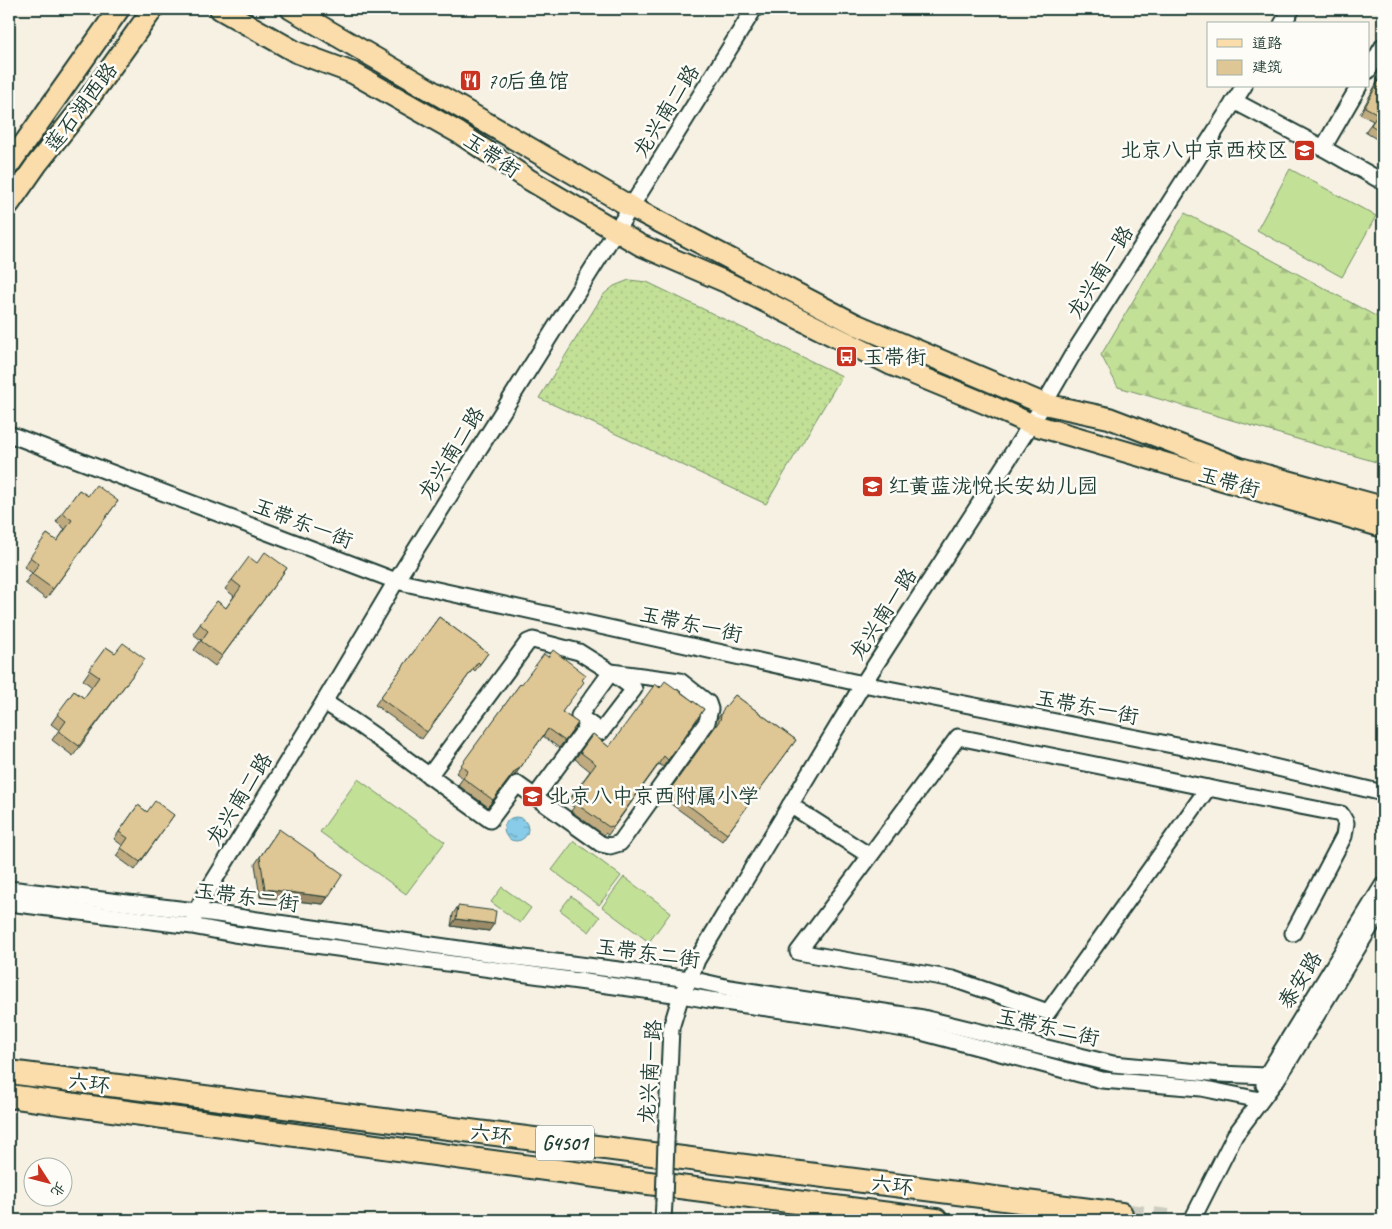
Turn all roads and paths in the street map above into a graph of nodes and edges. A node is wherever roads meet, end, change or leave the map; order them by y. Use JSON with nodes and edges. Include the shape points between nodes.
{"nodes":[{"id":1,"x":120,"y":9,"type":"edge"},
{"id":2,"x":153,"y":9,"type":"edge"},
{"id":3,"x":220,"y":9,"type":"edge"},
{"id":4,"x":291,"y":9,"type":"edge"},
{"id":5,"x":754,"y":9,"type":"edge"},
{"id":6,"x":1292,"y":9,"type":"edge"},
{"id":7,"x":1283,"y":22,"type":"edge"},
{"id":8,"x":1383,"y":46,"type":"edge"},
{"id":9,"x":1370,"y":68,"type":"edge"},
{"id":10,"x":1243,"y":88,"type":"edge"},
{"id":11,"x":1359,"y":88,"type":"edge"},
{"id":12,"x":1234,"y":101,"type":"junction"},
{"id":13,"x":1323,"y":148,"type":"junction"},
{"id":14,"x":9,"y":165,"type":"edge"},
{"id":15,"x":1383,"y":182,"type":"edge"},
{"id":16,"x":9,"y":204,"type":"edge"},
{"id":17,"x":631,"y":207,"type":"junction"},
{"id":18,"x":616,"y":232,"type":"junction"},
{"id":19,"x":1044,"y":404,"type":"junction"},
{"id":20,"x":1031,"y":424,"type":"junction"},
{"id":21,"x":9,"y":434,"type":"edge"},
{"id":22,"x":1383,"y":508,"type":"edge"},
{"id":23,"x":1383,"y":527,"type":"edge"},
{"id":24,"x":396,"y":581,"type":"junction"},
{"id":25,"x":611,"y":672,"type":"junction"},
{"id":26,"x":863,"y":684,"type":"junction"},
{"id":27,"x":324,"y":702,"type":"junction"},
{"id":28,"x":589,"y":724,"type":"junction"},
{"id":29,"x":428,"y":776,"type":"junction"},
{"id":30,"x":1208,"y":788,"type":"junction"},
{"id":31,"x":1383,"y":793,"type":"edge"},
{"id":32,"x":535,"y":797,"type":"junction"},
{"id":33,"x":790,"y":805,"type":"junction"},
{"id":34,"x":870,"y":856,"type":"junction"},
{"id":35,"x":1383,"y":885,"type":"edge"},
{"id":36,"x":9,"y":889,"type":"edge"},
{"id":37,"x":9,"y":903,"type":"edge"},
{"id":38,"x":1383,"y":906,"type":"edge"},
{"id":39,"x":194,"y":918,"type":"junction"},
{"id":40,"x":1293,"y":933,"type":"dead end"},
{"id":41,"x":690,"y":979,"type":"junction"},
{"id":42,"x":681,"y":994,"type":"junction"},
{"id":43,"x":9,"y":1072,"type":"edge"},
{"id":44,"x":1272,"y":1078,"type":"junction"},
{"id":45,"x":9,"y":1096,"type":"edge"},
{"id":46,"x":1260,"y":1100,"type":"junction"},
{"id":47,"x":1121,"y":1214,"type":"tunnel mouth"},
{"id":48,"x":663,"y":1220,"type":"edge"},
{"id":49,"x":936,"y":1220,"type":"edge"},
{"id":50,"x":1192,"y":1220,"type":"edge"}],
"edges":[{"from":1,"to":14,"type":"main road","name":"莲石湖西路"},
{"from":2,"to":16,"type":"main road","name":"莲石湖西路"},
{"from":3,"to":18,"type":"main road","name":"玉带街","via":[[296,52],[353,73],[459,133]]},
{"from":4,"to":17,"type":"main road","name":"玉带街"},
{"from":5,"to":17,"type":"street","name":"龙兴南二路"},
{"from":6,"to":7,"type":"street"},
{"from":8,"to":9,"type":"street"},
{"from":10,"to":12,"type":"street","name":"龙兴南一路"},
{"from":11,"to":13,"type":"street"},
{"from":12,"to":13,"type":"street"},
{"from":12,"to":19,"type":"street","name":"龙兴南一路"},
{"from":13,"to":15,"type":"street"},
{"from":17,"to":18,"type":"street","name":"龙兴南二路"},
{"from":17,"to":19,"type":"main road","name":"玉带街","via":[[855,324]]},
{"from":18,"to":20,"type":"main road","name":"玉带街","via":[[735,286],[892,365]]},
{"from":18,"to":24,"type":"street","name":"龙兴南二路"},
{"from":19,"to":20,"type":"street","name":"龙兴南一路"},
{"from":19,"to":22,"type":"main road","name":"玉带街","via":[[1109,418],[1240,468]]},
{"from":20,"to":23,"type":"main road","name":"玉带街"},
{"from":20,"to":26,"type":"street","name":"龙兴南一路"},
{"from":21,"to":24,"type":"street","name":"玉带东一街"},
{"from":24,"to":26,"type":"street","name":"玉带东一街"},
{"from":24,"to":27,"type":"street","name":"龙兴南二路"},
{"from":25,"to":28,"type":"street","via":[[579,716]]},
{"from":25,"to":28,"type":"street","via":[[634,688],[601,732]]},
{"from":25,"to":29,"type":"street","via":[[579,652],[533,640],[528,642]]},
{"from":25,"to":32,"type":"street","via":[[680,682],[708,702],[707,722],[634,835],[620,843],[601,844]]},
{"from":26,"to":31,"type":"street","name":"玉带东一街","via":[[1223,755]]},
{"from":26,"to":33,"type":"street","name":"龙兴南一路"},
{"from":27,"to":29,"type":"street"},
{"from":27,"to":39,"type":"street","name":"龙兴南二路","via":[[204,895]]},
{"from":28,"to":32,"type":"street"},
{"from":29,"to":32,"type":"street","via":[[490,820],[517,784]]},
{"from":30,"to":34,"type":"street","via":[[958,737]]},
{"from":30,"to":34,"type":"street","via":[[1048,1012],[953,979],[798,952]]},
{"from":30,"to":40,"type":"street","via":[[1340,814],[1346,823],[1344,836]]},
{"from":33,"to":34,"type":"street"},
{"from":33,"to":41,"type":"street","name":"龙兴南一路","via":[[697,960]]},
{"from":35,"to":44,"type":"street","name":"泰安路"},
{"from":36,"to":39,"type":"street","name":"玉带东二街"},
{"from":37,"to":39,"type":"street","name":"玉带东二街"},
{"from":38,"to":44,"type":"street","name":"泰安路"},
{"from":39,"to":41,"type":"street","name":"玉带东二街"},
{"from":39,"to":42,"type":"street","name":"玉带东二街","via":[[234,934]]},
{"from":41,"to":42,"type":"street","name":"龙兴南一路"},
{"from":41,"to":44,"type":"street","name":"玉带东二街","via":[[923,1018],[1113,1064]]},
{"from":42,"to":46,"type":"street","name":"玉带东二街","via":[[921,1032],[1102,1080],[1201,1088]]},
{"from":42,"to":48,"type":"street","name":"龙兴南一路","bridge":true,"via":[[671,1028]]},
{"from":43,"to":47,"type":"highway","name":"六环","number":"G4501"},
{"from":44,"to":46,"type":"street","name":"泰安路"},
{"from":45,"to":49,"type":"highway","name":"六环","number":"G4501"},
{"from":46,"to":50,"type":"street","name":"泰安路","via":[[1235,1135]]}]}
